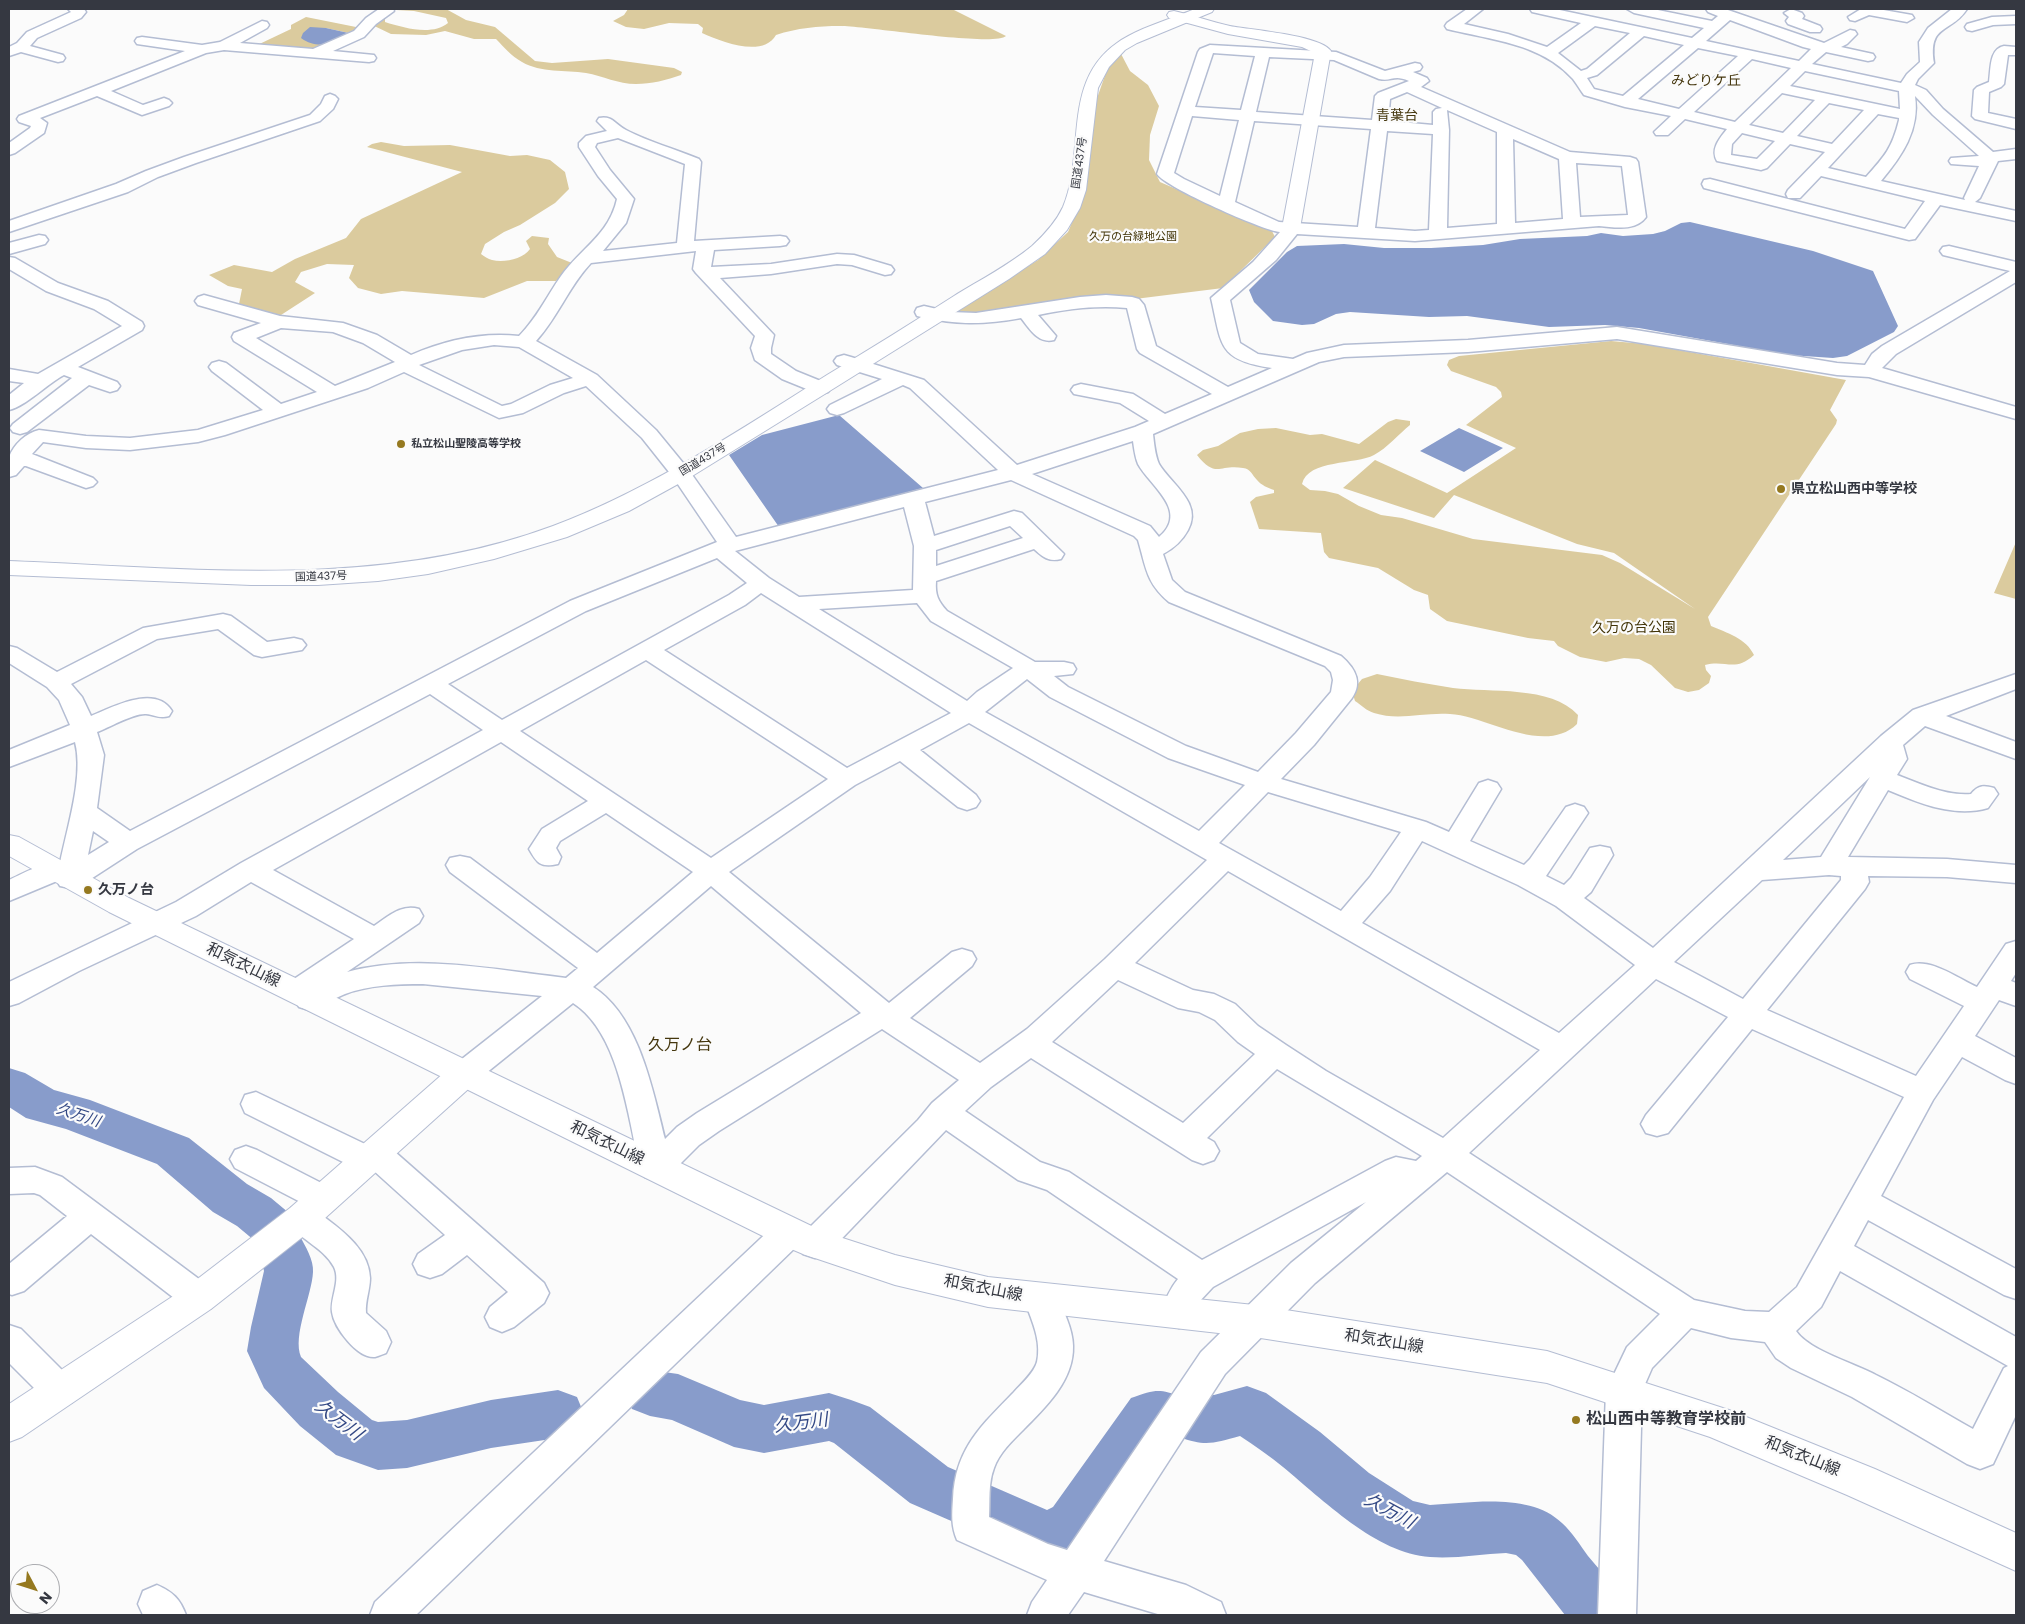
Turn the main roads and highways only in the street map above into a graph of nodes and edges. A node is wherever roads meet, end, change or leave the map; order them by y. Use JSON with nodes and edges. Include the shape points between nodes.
{"nodes":[{"id":1,"x":1207,"y":9,"type":"edge"},
{"id":2,"x":1182,"y":14,"type":"edge"},
{"id":3,"x":1290,"y":228,"type":"road end"},
{"id":4,"x":678,"y":470,"type":"junction"},
{"id":5,"x":9,"y":557,"type":"edge"},
{"id":6,"x":9,"y":568,"type":"edge"},
{"id":7,"x":9,"y":844,"type":"edge"},
{"id":8,"x":464,"y":1074,"type":"junction"},
{"id":9,"x":9,"y":1425,"type":"edge"},
{"id":10,"x":2016,"y":1552,"type":"edge"}],
"edges":[{"from":1,"to":2,"type":"main road","name":"国道437号"},
{"from":2,"to":3,"type":"main road","via":[[1246,34],[1306,43],[1323,51]]},
{"from":2,"to":4,"type":"main road","name":"国道437号","via":[[1120,47],[1095,76],[1090,88],[1072,208],[1055,233],[1038,250]]},
{"from":4,"to":5,"type":"main road","name":"国道437号","via":[[530,530],[482,545],[379,564],[257,568]]},
{"from":4,"to":6,"type":"main road","name":"国道437号","via":[[621,506],[559,532],[486,554],[419,568],[318,578]]},
{"from":7,"to":8,"type":"main road","name":"和気衣山線","via":[[155,924]]},
{"from":8,"to":9,"type":"main road","via":[[313,1209],[199,1298]]},
{"from":8,"to":10,"type":"main road","name":"和気衣山線","via":[[802,1238],[895,1270],[988,1292],[1254,1321],[1547,1368],[1716,1422]]}]}
